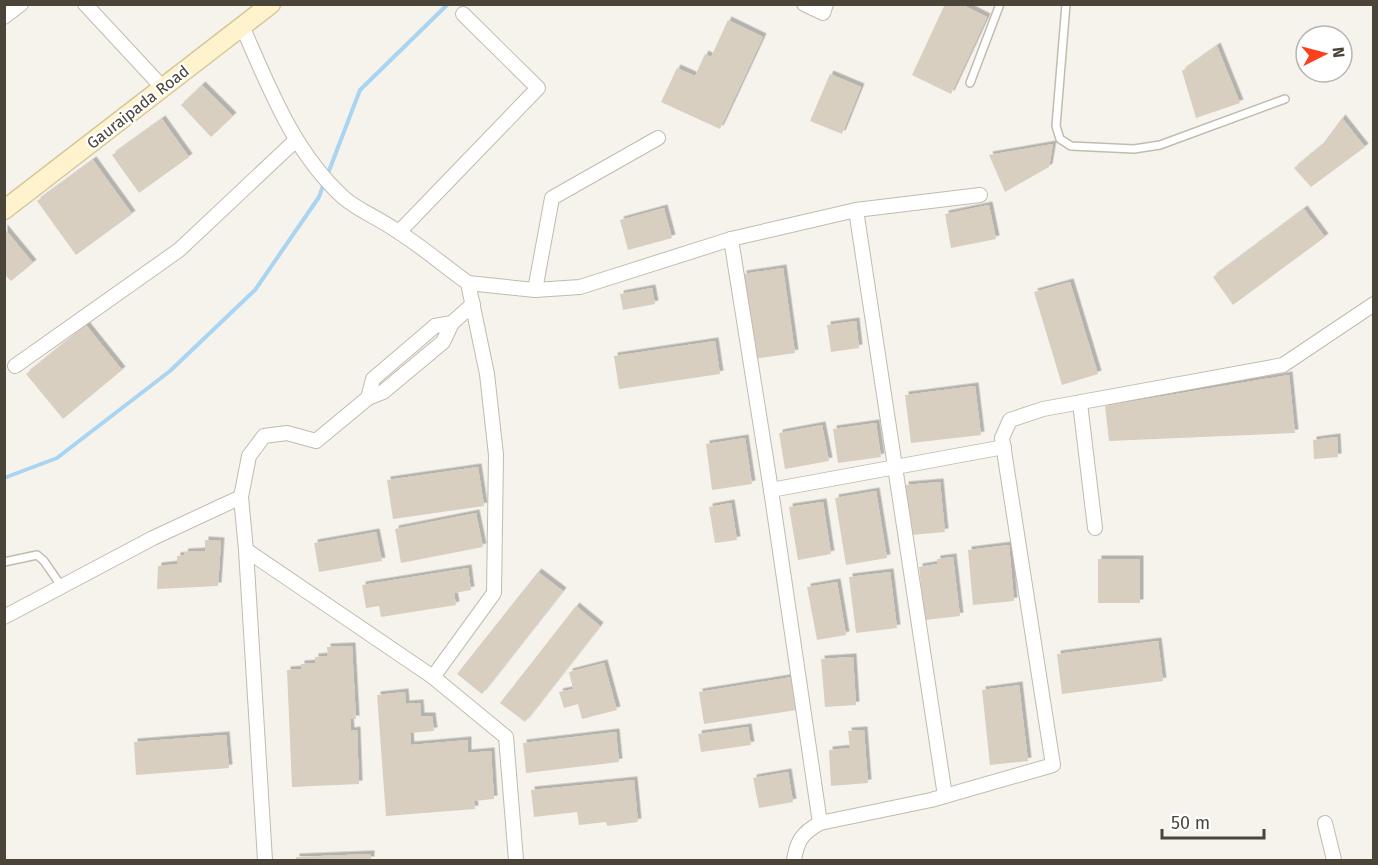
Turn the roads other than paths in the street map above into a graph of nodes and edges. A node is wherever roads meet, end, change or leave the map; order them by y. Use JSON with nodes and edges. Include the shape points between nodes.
{"nodes":[{"id":1,"x":21,"y":4,"type":"edge"},
{"id":2,"x":85,"y":4,"type":"edge"},
{"id":3,"x":271,"y":4,"type":"edge"},
{"id":4,"x":804,"y":4,"type":"edge"},
{"id":5,"x":826,"y":4,"type":"edge"},
{"id":6,"x":1000,"y":4,"type":"edge"},
{"id":7,"x":1065,"y":4,"type":"edge"},
{"id":8,"x":463,"y":14,"type":"dead end"},
{"id":9,"x":4,"y":16,"type":"edge"},
{"id":10,"x":242,"y":26,"type":"junction"},
{"id":11,"x":970,"y":83,"type":"dead end"},
{"id":12,"x":163,"y":88,"type":"junction"},
{"id":13,"x":1285,"y":99,"type":"dead end"},
{"id":14,"x":658,"y":138,"type":"dead end"},
{"id":15,"x":296,"y":140,"type":"junction"},
{"id":16,"x":980,"y":195,"type":"dead end"},
{"id":17,"x":4,"y":210,"type":"edge"},
{"id":18,"x":856,"y":210,"type":"junction"},
{"id":19,"x":399,"y":232,"type":"junction"},
{"id":20,"x":730,"y":239,"type":"junction"},
{"id":21,"x":468,"y":283,"type":"junction"},
{"id":22,"x":535,"y":290,"type":"junction"},
{"id":23,"x":473,"y":304,"type":"junction"},
{"id":24,"x":1374,"y":304,"type":"edge"},
{"id":25,"x":15,"y":366,"type":"dead end"},
{"id":26,"x":1080,"y":402,"type":"junction"},
{"id":27,"x":1004,"y":447,"type":"junction"},
{"id":28,"x":896,"y":467,"type":"junction"},
{"id":29,"x":771,"y":490,"type":"junction"},
{"id":30,"x":241,"y":497,"type":"junction"},
{"id":31,"x":1095,"y":528,"type":"dead end"},
{"id":32,"x":246,"y":550,"type":"junction"},
{"id":33,"x":4,"y":562,"type":"edge"},
{"id":34,"x":62,"y":586,"type":"junction"},
{"id":35,"x":4,"y":617,"type":"edge"},
{"id":36,"x":434,"y":676,"type":"junction"},
{"id":37,"x":945,"y":796,"type":"junction"},
{"id":38,"x":820,"y":822,"type":"junction"},
{"id":39,"x":1325,"y":823,"type":"dead end"},
{"id":40,"x":265,"y":861,"type":"edge"},
{"id":41,"x":516,"y":861,"type":"edge"},
{"id":42,"x":794,"y":861,"type":"edge"},
{"id":43,"x":1334,"y":861,"type":"edge"}],
"edges":[{"from":1,"to":9,"type":"street"},
{"from":2,"to":12,"type":"street"},
{"from":3,"to":10,"type":"street","name":"Gauraipada Road"},
{"from":4,"to":5,"type":"street","via":[[822,13]]},
{"from":6,"to":11,"type":"lane"},
{"from":7,"to":13,"type":"lane","via":[[1056,126],[1060,139],[1071,146],[1134,149],[1160,145]]},
{"from":8,"to":19,"type":"street","via":[[538,88]]},
{"from":10,"to":12,"type":"street","name":"Gauraipada Road"},
{"from":10,"to":15,"type":"street"},
{"from":12,"to":17,"type":"street","name":"Gauraipada Road"},
{"from":14,"to":22,"type":"street","via":[[552,198]]},
{"from":15,"to":19,"type":"street","via":[[345,199]]},
{"from":15,"to":25,"type":"street","via":[[179,250]]},
{"from":16,"to":18,"type":"street"},
{"from":18,"to":20,"type":"street"},
{"from":18,"to":28,"type":"street"},
{"from":19,"to":21,"type":"street"},
{"from":20,"to":22,"type":"street","via":[[580,287]]},
{"from":20,"to":29,"type":"street"},
{"from":21,"to":22,"type":"street"},
{"from":21,"to":23,"type":"street"},
{"from":23,"to":30,"type":"street","via":[[452,323],[435,326],[373,379],[368,398],[316,441],[287,433],[264,436],[249,456]]},
{"from":23,"to":36,"type":"street","via":[[487,374],[496,455],[494,593]]},
{"from":24,"to":26,"type":"street","via":[[1283,365]]},
{"from":26,"to":27,"type":"street","via":[[1010,420],[1002,438]]},
{"from":26,"to":31,"type":"street"},
{"from":27,"to":28,"type":"street"},
{"from":27,"to":37,"type":"street","via":[[1053,765]]},
{"from":28,"to":29,"type":"street"},
{"from":28,"to":37,"type":"street"},
{"from":29,"to":38,"type":"street"},
{"from":30,"to":32,"type":"street"},
{"from":30,"to":34,"type":"street"},
{"from":32,"to":36,"type":"street"},
{"from":32,"to":40,"type":"street"},
{"from":33,"to":34,"type":"lane","via":[[38,555]]},
{"from":34,"to":35,"type":"street"},
{"from":36,"to":41,"type":"street","via":[[506,737]]},
{"from":37,"to":38,"type":"street"},
{"from":38,"to":42,"type":"street","via":[[797,844]]},
{"from":39,"to":43,"type":"street"}]}
